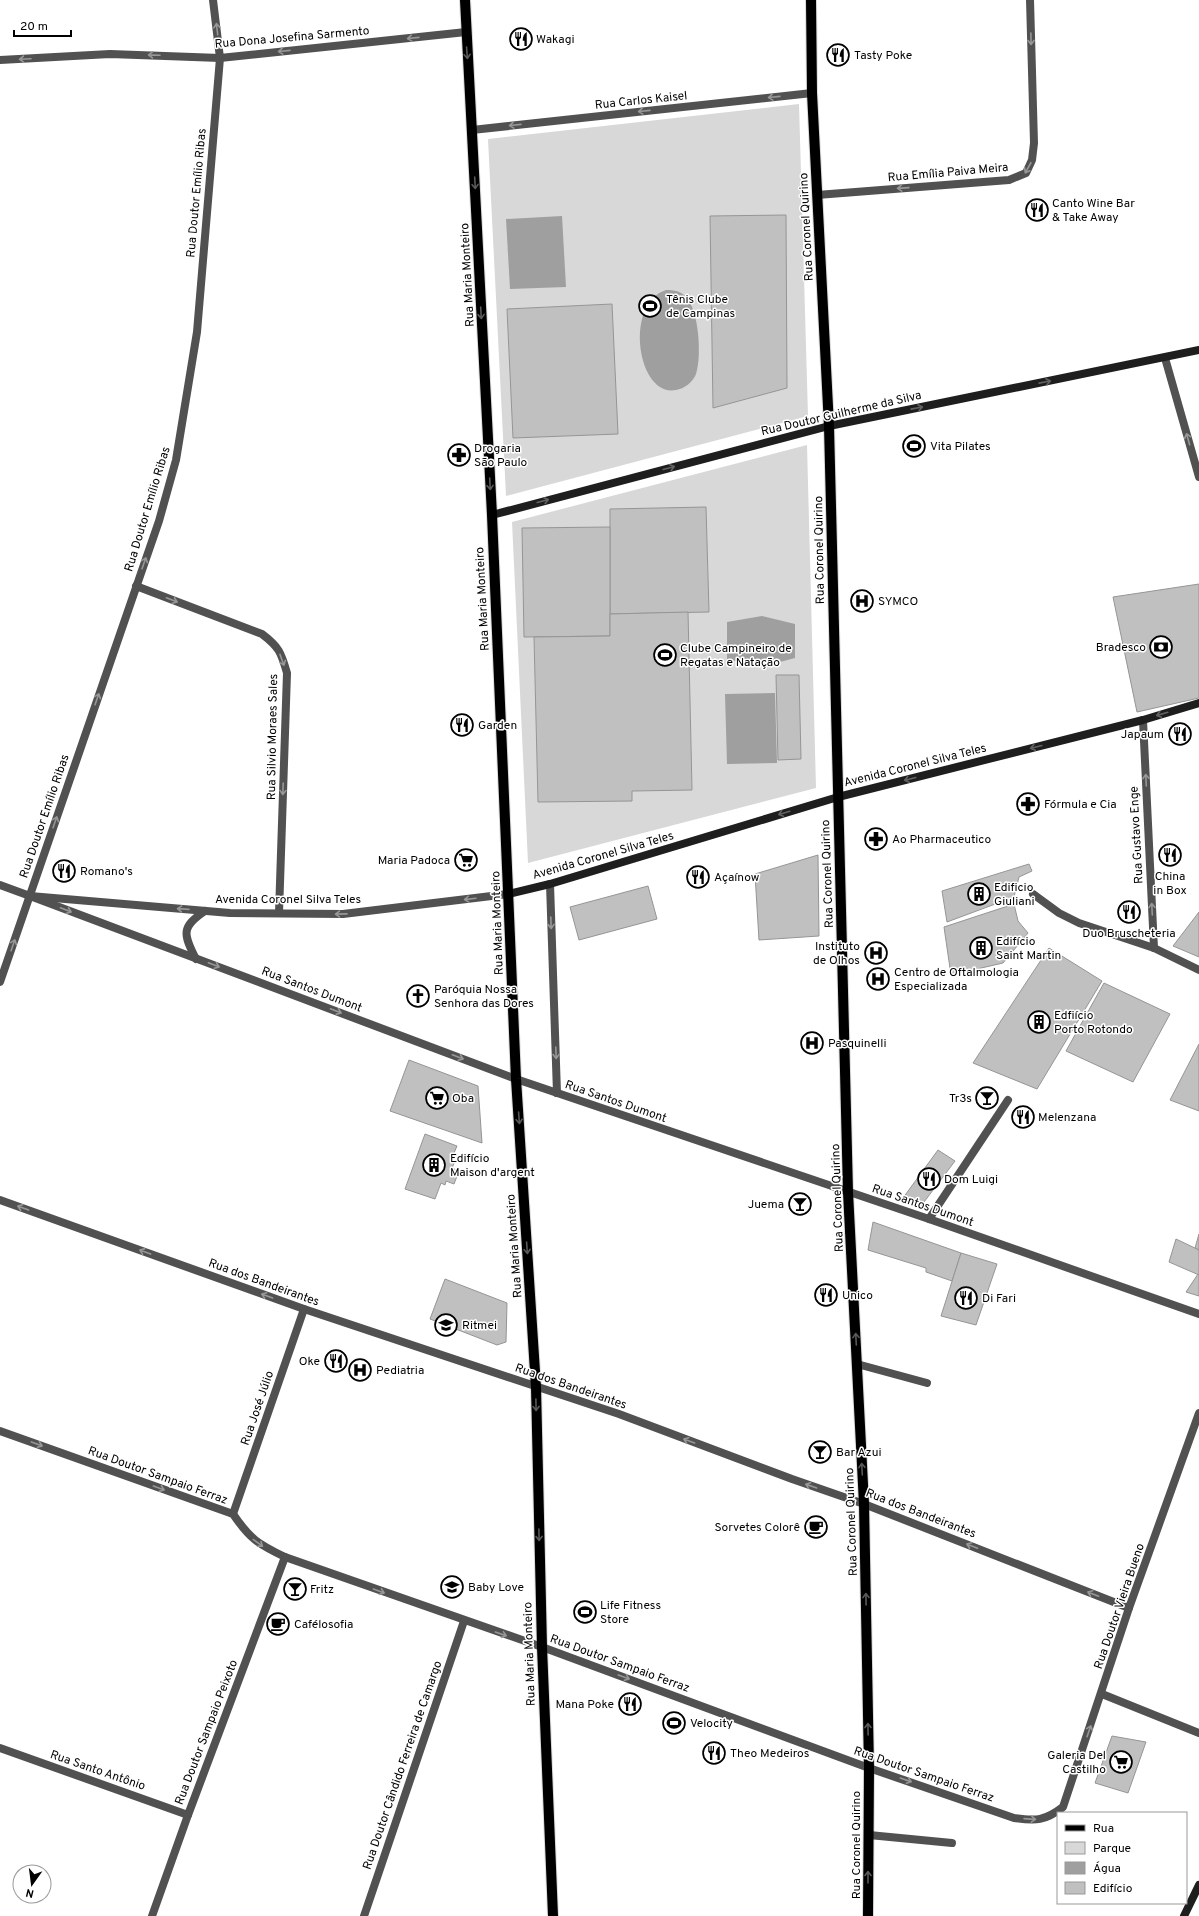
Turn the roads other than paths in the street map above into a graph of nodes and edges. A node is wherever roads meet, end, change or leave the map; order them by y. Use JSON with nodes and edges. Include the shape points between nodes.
{"nodes":[{"id":1,"x":213,"y":0,"type":"edge"},
{"id":2,"x":465,"y":0,"type":"edge"},
{"id":3,"x":811,"y":0,"type":"edge"},
{"id":4,"x":1030,"y":0,"type":"edge"},
{"id":5,"x":466,"y":32,"type":"junction"},
{"id":6,"x":220,"y":58,"type":"junction"},
{"id":7,"x":0,"y":60,"type":"edge"},
{"id":8,"x":812,"y":93,"type":"junction"},
{"id":9,"x":472,"y":130,"type":"junction"},
{"id":10,"x":817,"y":195,"type":"junction"},
{"id":11,"x":1199,"y":350,"type":"edge"},
{"id":12,"x":1165,"y":358,"type":"junction"},
{"id":13,"x":829,"y":426,"type":"junction"},
{"id":14,"x":1199,"y":477,"type":"edge"},
{"id":15,"x":492,"y":515,"type":"junction"},
{"id":16,"x":136,"y":586,"type":"junction"},
{"id":17,"x":1199,"y":703,"type":"edge"},
{"id":18,"x":1143,"y":720,"type":"junction"},
{"id":19,"x":838,"y":797,"type":"junction"},
{"id":20,"x":550,"y":884,"type":"junction"},
{"id":21,"x":0,"y":885,"type":"edge"},
{"id":22,"x":508,"y":894,"type":"junction"},
{"id":23,"x":1032,"y":894,"type":"dead end"},
{"id":24,"x":30,"y":896,"type":"junction"},
{"id":25,"x":205,"y":911,"type":"junction"},
{"id":26,"x":279,"y":913,"type":"junction"},
{"id":27,"x":1154,"y":948,"type":"junction"},
{"id":28,"x":196,"y":958,"type":"junction"},
{"id":29,"x":1199,"y":970,"type":"edge"},
{"id":30,"x":0,"y":982,"type":"edge"},
{"id":31,"x":516,"y":1079,"type":"junction"},
{"id":32,"x":557,"y":1093,"type":"junction"},
{"id":33,"x":1008,"y":1100,"type":"dead end"},
{"id":34,"x":848,"y":1192,"type":"junction"},
{"id":35,"x":0,"y":1200,"type":"edge"},
{"id":36,"x":929,"y":1220,"type":"junction"},
{"id":37,"x":304,"y":1309,"type":"junction"},
{"id":38,"x":1199,"y":1314,"type":"edge"},
{"id":39,"x":857,"y":1364,"type":"junction"},
{"id":40,"x":927,"y":1383,"type":"dead end"},
{"id":41,"x":536,"y":1386,"type":"junction"},
{"id":42,"x":1199,"y":1413,"type":"edge"},
{"id":43,"x":0,"y":1431,"type":"edge"},
{"id":44,"x":864,"y":1504,"type":"junction"},
{"id":45,"x":232,"y":1514,"type":"junction"},
{"id":46,"x":285,"y":1557,"type":"junction"},
{"id":47,"x":1129,"y":1608,"type":"junction"},
{"id":48,"x":464,"y":1621,"type":"junction"},
{"id":49,"x":542,"y":1647,"type":"junction"},
{"id":50,"x":1102,"y":1694,"type":"junction"},
{"id":51,"x":1199,"y":1733,"type":"edge"},
{"id":52,"x":0,"y":1748,"type":"edge"},
{"id":53,"x":869,"y":1768,"type":"junction"},
{"id":54,"x":1062,"y":1807,"type":"joint"},
{"id":55,"x":188,"y":1815,"type":"junction"},
{"id":56,"x":868,"y":1835,"type":"junction"},
{"id":57,"x":952,"y":1843,"type":"dead end"},
{"id":58,"x":1199,"y":1885,"type":"edge"},
{"id":59,"x":152,"y":1916,"type":"edge"},
{"id":60,"x":364,"y":1916,"type":"edge"},
{"id":61,"x":553,"y":1916,"type":"edge"},
{"id":62,"x":868,"y":1916,"type":"edge"},
{"id":63,"x":1184,"y":1916,"type":"edge"}],
"edges":[{"from":6,"to":1,"type":"street","name":"Rua Doutor Emílio Ribas","one_way":true},
{"from":2,"to":5,"type":"main road","name":"Rua Maria Monteiro"},
{"from":3,"to":8,"type":"main road","name":"Rua Coronel Quirino"},
{"from":4,"to":10,"type":"street","name":"Rua Emília Paiva Meira","one_way":true,"via":[[1034,143],[1032,160],[1026,173],[1009,180]]},
{"from":5,"to":6,"type":"street","name":"Rua Dona Josefina Sarmento","one_way":true},
{"from":5,"to":9,"type":"main road","name":"Rua Maria Monteiro","one_way":true},
{"from":6,"to":7,"type":"street","name":"Rua Dona Josefina Sarmento","one_way":true,"via":[[110,54]]},
{"from":16,"to":6,"type":"street","name":"Rua Doutor Emílio Ribas","one_way":true,"via":[[176,460],[192,370]]},
{"from":8,"to":9,"type":"street","name":"Rua Carlos Kaisel","one_way":true},
{"from":8,"to":10,"type":"main road","name":"Rua Coronel Quirino"},
{"from":9,"to":15,"type":"main road","name":"Rua Maria Monteiro","one_way":true},
{"from":10,"to":13,"type":"main road","name":"Rua Coronel Quirino"},
{"from":11,"to":12,"type":"main road","name":"Rua Doutor Guilherme da Silva"},
{"from":13,"to":12,"type":"main road","name":"Rua Doutor Guilherme da Silva","one_way":true},
{"from":14,"to":12,"type":"street","one_way":true},
{"from":15,"to":13,"type":"main road","name":"Rua Doutor Guilherme da Silva","one_way":true},
{"from":13,"to":19,"type":"main road","name":"Rua Coronel Quirino"},
{"from":15,"to":22,"type":"main road","name":"Rua Maria Monteiro"},
{"from":24,"to":16,"type":"street","name":"Rua Doutor Emílio Ribas","one_way":true},
{"from":16,"to":26,"type":"street","name":"Rua Silvio Moraes Sales","one_way":true,"via":[[262,634],[276,644],[287,673]]},
{"from":17,"to":18,"type":"main road","name":"Avenida Coronel Silva Teles","one_way":true},
{"from":18,"to":19,"type":"main road","name":"Avenida Coronel Silva Teles","one_way":true},
{"from":27,"to":18,"type":"street","name":"Rua Gustavo Enge","one_way":true},
{"from":19,"to":20,"type":"main road","name":"Avenida Coronel Silva Teles","one_way":true},
{"from":19,"to":34,"type":"main road","name":"Rua Coronel Quirino"},
{"from":20,"to":22,"type":"main road","name":"Avenida Coronel Silva Teles"},
{"from":20,"to":32,"type":"street","one_way":true},
{"from":21,"to":24,"type":"street","name":"Avenida Coronel Silva Teles"},
{"from":22,"to":26,"type":"street","name":"Avenida Coronel Silva Teles","one_way":true,"via":[[344,914]]},
{"from":22,"to":31,"type":"main road","name":"Rua Maria Monteiro"},
{"from":23,"to":27,"type":"street","via":[[1079,923]]},
{"from":25,"to":24,"type":"street","name":"Avenida Coronel Silva Teles","one_way":true},
{"from":24,"to":28,"type":"street","name":"Rua Santos Dumont","one_way":true},
{"from":30,"to":24,"type":"street","name":"Rua Doutor Emílio Ribas","one_way":true},
{"from":25,"to":26,"type":"street","name":"Avenida Coronel Silva Teles"},
{"from":25,"to":28,"type":"street","via":[[190,921],[187,929],[186,937]]},
{"from":27,"to":29,"type":"street"},
{"from":28,"to":31,"type":"street","name":"Rua Santos Dumont","one_way":true},
{"from":31,"to":32,"type":"street","name":"Rua Santos Dumont"},
{"from":31,"to":41,"type":"main road","name":"Rua Maria Monteiro","one_way":true},
{"from":32,"to":34,"type":"street","name":"Rua Santos Dumont"},
{"from":33,"to":36,"type":"street"},
{"from":34,"to":36,"type":"street","name":"Rua Santos Dumont"},
{"from":39,"to":34,"type":"main road","name":"Rua Coronel Quirino","one_way":true},
{"from":37,"to":35,"type":"street","name":"Rua dos Bandeirantes","one_way":true},
{"from":36,"to":38,"type":"street","name":"Rua Santos Dumont"},
{"from":37,"to":41,"type":"street","name":"Rua dos Bandeirantes"},
{"from":37,"to":45,"type":"street","name":"Rua José Júlio"},
{"from":39,"to":40,"type":"street"},
{"from":44,"to":39,"type":"main road","name":"Rua Coronel Quirino","one_way":true},
{"from":44,"to":41,"type":"street","name":"Rua dos Bandeirantes","one_way":true},
{"from":41,"to":49,"type":"main road","name":"Rua Maria Monteiro","one_way":true},
{"from":42,"to":47,"type":"street","name":"Rua Doutor Vieira Bueno"},
{"from":43,"to":45,"type":"street","name":"Rua Doutor Sampaio Ferraz","one_way":true},
{"from":47,"to":44,"type":"street","name":"Rua dos Bandeirantes","one_way":true},
{"from":53,"to":44,"type":"main road","name":"Rua Coronel Quirino","one_way":true},
{"from":45,"to":46,"type":"street","name":"Rua Doutor Sampaio Ferraz","one_way":true,"via":[[246,1534]]},
{"from":46,"to":48,"type":"street","name":"Rua Doutor Sampaio Ferraz","one_way":true},
{"from":46,"to":55,"type":"street","name":"Rua Doutor Sampaio Peixoto"},
{"from":47,"to":50,"type":"street","name":"Rua Doutor Vieira Bueno"},
{"from":48,"to":49,"type":"street","name":"Rua Doutor Sampaio Ferraz","one_way":true},
{"from":48,"to":60,"type":"street","name":"Rua Doutor Cândido Ferreira de Camargo"},
{"from":49,"to":53,"type":"street","name":"Rua Doutor Sampaio Ferraz","one_way":true},
{"from":49,"to":61,"type":"main road","name":"Rua Maria Monteiro"},
{"from":50,"to":51,"type":"street"},
{"from":54,"to":50,"type":"street","name":"Rua Doutor Vieira Bueno","one_way":true},
{"from":52,"to":55,"type":"street","name":"Rua Santo Antônio"},
{"from":53,"to":54,"type":"street","name":"Rua Doutor Sampaio Ferraz","one_way":true,"via":[[1014,1818],[1033,1820],[1051,1817]]},
{"from":53,"to":56,"type":"main road","name":"Rua Coronel Quirino"},
{"from":55,"to":59,"type":"street","name":"Rua Doutor Sampaio Peixoto"},
{"from":56,"to":57,"type":"street"},
{"from":62,"to":56,"type":"main road","name":"Rua Coronel Quirino","one_way":true},
{"from":58,"to":63,"type":"main road"}]}
